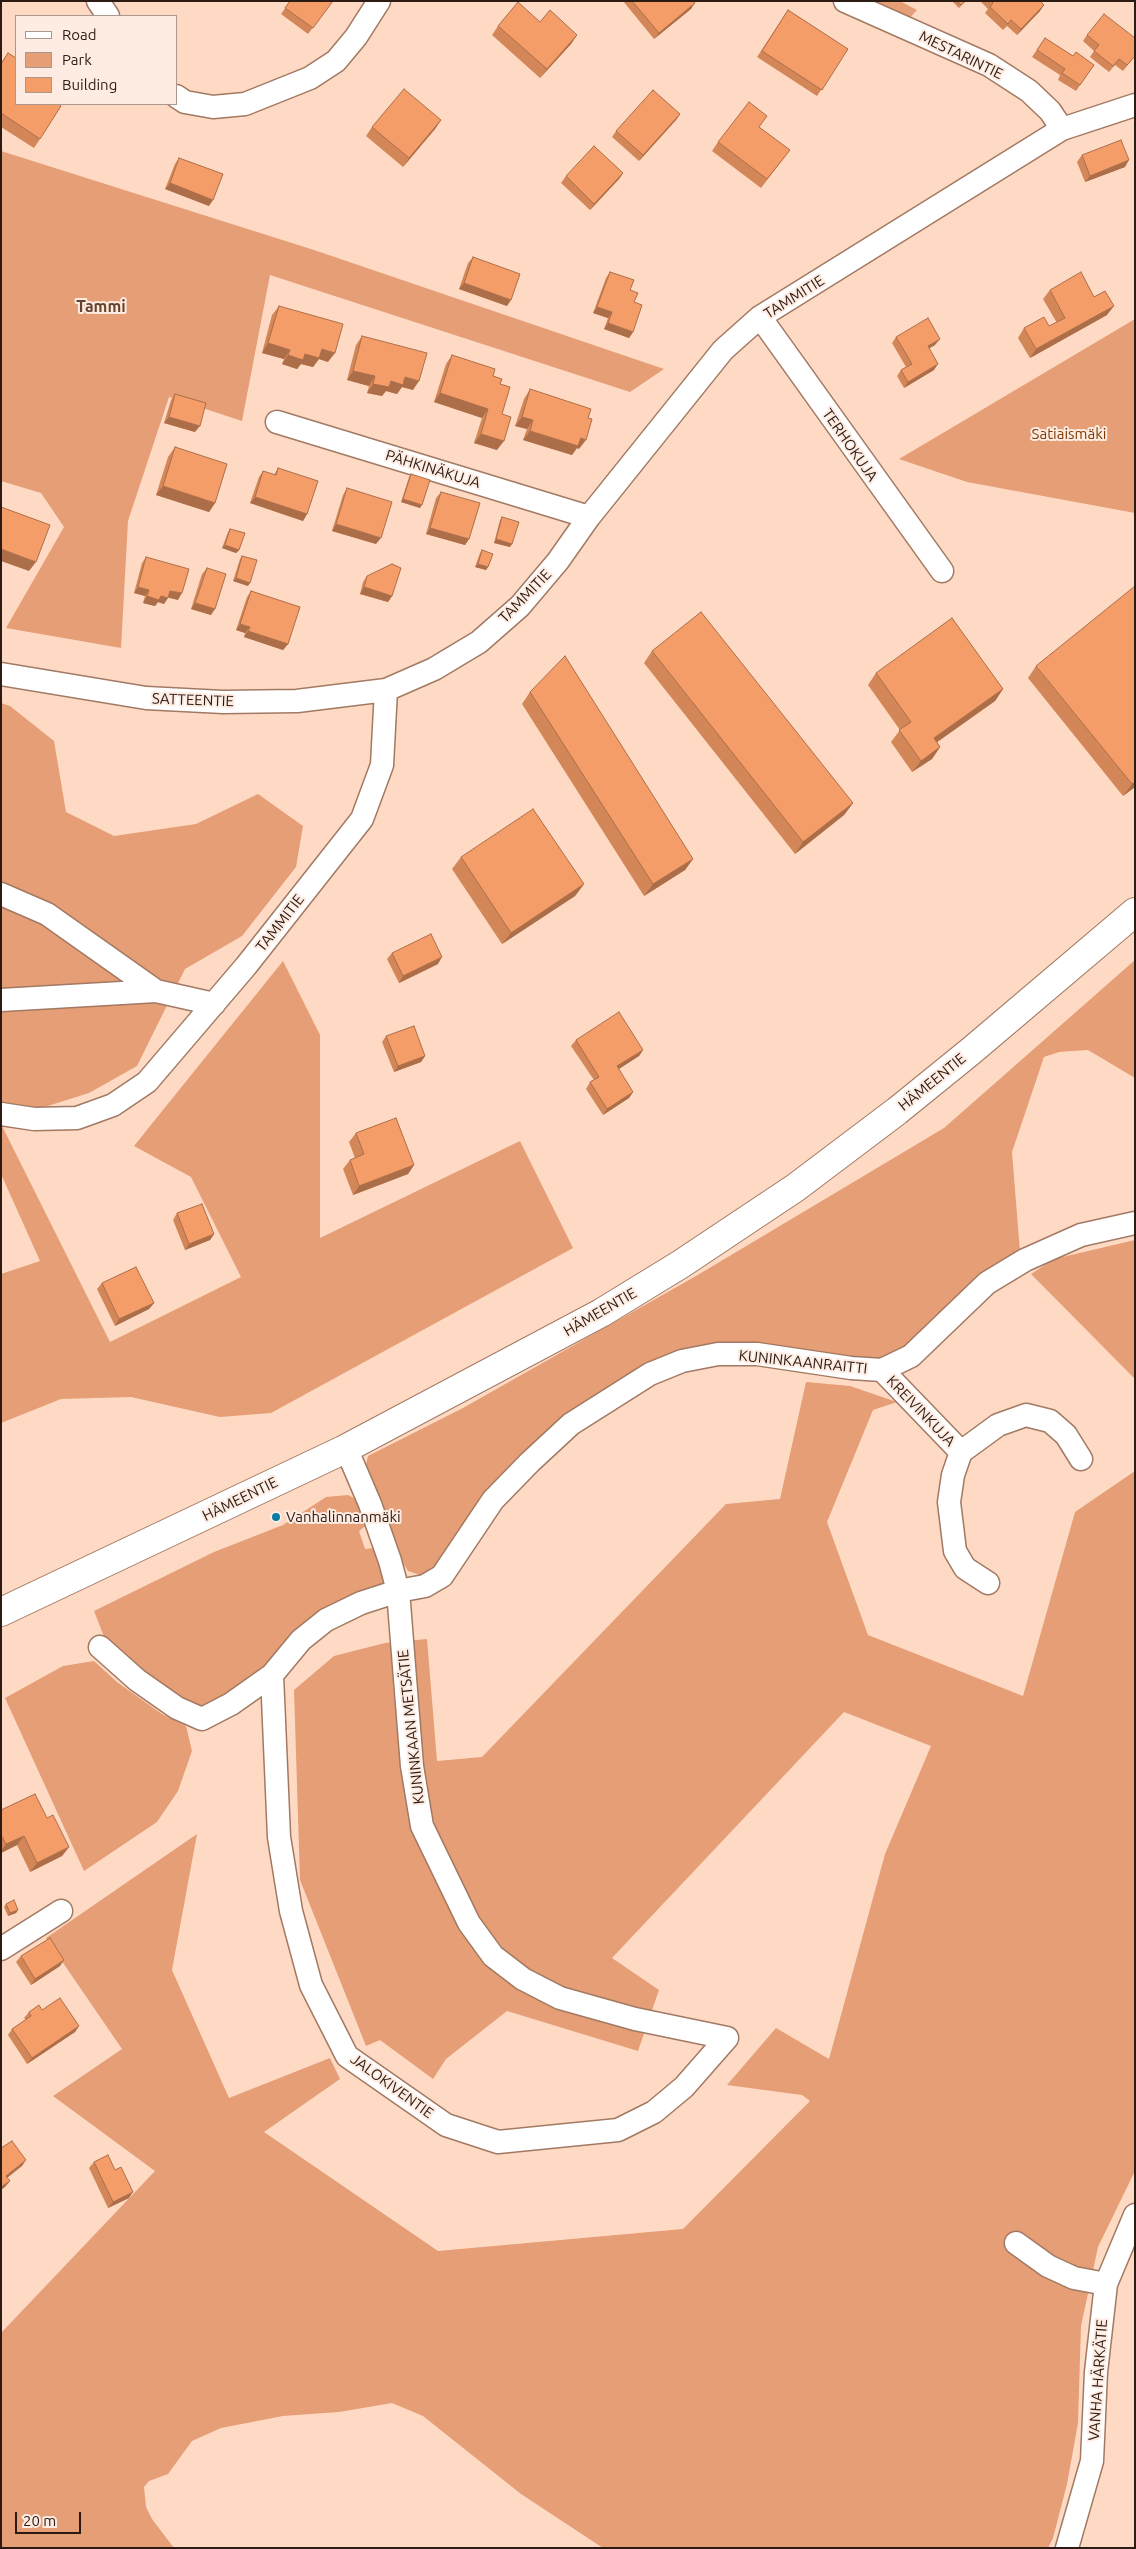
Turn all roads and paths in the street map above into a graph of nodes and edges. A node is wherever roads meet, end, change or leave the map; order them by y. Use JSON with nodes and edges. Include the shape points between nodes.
{"nodes":[{"id":1,"x":98,"y":1,"type":"edge"},
{"id":2,"x":379,"y":1,"type":"edge"},
{"id":3,"x":845,"y":1,"type":"edge"},
{"id":4,"x":107,"y":15,"type":"edge"},
{"id":5,"x":178,"y":97,"type":"edge"},
{"id":6,"x":1135,"y":105,"type":"edge"},
{"id":7,"x":1062,"y":129,"type":"junction"},
{"id":8,"x":760,"y":317,"type":"junction"},
{"id":9,"x":277,"y":422,"type":"dead end"},
{"id":10,"x":589,"y":517,"type":"junction"},
{"id":11,"x":942,"y":571,"type":"dead end"},
{"id":12,"x":1,"y":674,"type":"edge"},
{"id":13,"x":386,"y":690,"type":"junction"},
{"id":14,"x":1,"y":894,"type":"edge"},
{"id":15,"x":1135,"y":912,"type":"edge"},
{"id":16,"x":156,"y":991,"type":"junction"},
{"id":17,"x":1,"y":1000,"type":"edge"},
{"id":18,"x":214,"y":1004,"type":"junction"},
{"id":19,"x":1,"y":1114,"type":"edge"},
{"id":20,"x":1135,"y":1223,"type":"edge"},
{"id":21,"x":882,"y":1370,"type":"junction"},
{"id":22,"x":346,"y":1448,"type":"junction"},
{"id":23,"x":961,"y":1452,"type":"junction"},
{"id":24,"x":1080,"y":1459,"type":"dead end"},
{"id":25,"x":988,"y":1583,"type":"dead end"},
{"id":26,"x":398,"y":1591,"type":"junction"},
{"id":27,"x":1,"y":1612,"type":"edge"},
{"id":28,"x":100,"y":1647,"type":"dead end"},
{"id":29,"x":272,"y":1675,"type":"junction"},
{"id":30,"x":61,"y":1911,"type":"dead end"},
{"id":31,"x":1,"y":1949,"type":"edge"},
{"id":32,"x":727,"y":2038,"type":"joint"},
{"id":33,"x":1135,"y":2215,"type":"edge"},
{"id":34,"x":1016,"y":2243,"type":"dead end"},
{"id":35,"x":1106,"y":2284,"type":"junction"},
{"id":36,"x":1067,"y":2548,"type":"edge"}],
"edges":[{"from":1,"to":4,"type":"street"},
{"from":2,"to":5,"type":"street","via":[[336,61],[310,78],[245,104],[213,107],[185,102]]},
{"from":3,"to":7,"type":"street","name":"MESTARINTIE","via":[[989,65],[1029,91],[1050,111]]},
{"from":6,"to":7,"type":"street","name":"TAMMITIE"},
{"from":7,"to":8,"type":"street","name":"TAMMITIE"},
{"from":8,"to":10,"type":"street","name":"TAMMITIE","via":[[723,350]]},
{"from":8,"to":11,"type":"street","name":"TERHOKUJA"},
{"from":9,"to":10,"type":"street","name":"PÄHKINÄKUJA"},
{"from":10,"to":13,"type":"street","name":"TAMMITIE","via":[[520,606],[479,642]]},
{"from":12,"to":13,"type":"street","name":"SATTEENTIE","via":[[146,698],[214,701],[297,701]]},
{"from":13,"to":18,"type":"street","name":"TAMMITIE","via":[[382,765],[362,819]]},
{"from":14,"to":16,"type":"street","via":[[46,914]]},
{"from":15,"to":22,"type":"highway","name":"HÄMEENTIE","via":[[898,1111],[795,1188],[601,1313]]},
{"from":16,"to":17,"type":"street"},
{"from":16,"to":18,"type":"street"},
{"from":18,"to":19,"type":"street","name":"TAMMITIE","via":[[147,1082],[112,1105],[76,1118],[34,1119]]},
{"from":20,"to":21,"type":"street","name":"KUNINKAANRAITTI","via":[[1081,1234],[1010,1269],[986,1283],[911,1356]]},
{"from":21,"to":23,"type":"street","name":"KREIVINKUJA"},
{"from":21,"to":26,"type":"street","name":"KUNINKAANRAITTI","via":[[757,1354],[718,1354],[682,1361],[650,1374],[571,1424],[530,1462],[493,1500],[442,1576],[425,1586]]},
{"from":22,"to":26,"type":"street","name":"KUNINKAAN METSÄTIE","via":[[370,1504]]},
{"from":22,"to":27,"type":"highway","name":"HÄMEENTIE"},
{"from":23,"to":24,"type":"street","name":"KREIVINKUJA","via":[[998,1424],[1026,1415],[1050,1421],[1066,1435]]},
{"from":23,"to":25,"type":"street","name":"KREIVINKUJA","via":[[949,1502],[955,1551],[965,1568]]},
{"from":26,"to":29,"type":"street","name":"KUNINKAANRAITTI","via":[[360,1603],[326,1620],[301,1640]]},
{"from":26,"to":32,"type":"street","name":"KUNINKAAN METSÄTIE","via":[[412,1766],[422,1826],[469,1924],[493,1956],[523,1979],[560,1998],[635,2019]]},
{"from":28,"to":29,"type":"street","name":"KUNINKAANRAITTI","via":[[137,1680],[177,1708],[202,1719],[231,1704]]},
{"from":29,"to":32,"type":"street","name":"JALOKIVENTIE","via":[[279,1837],[291,1911],[312,1985],[348,2056],[446,2125],[498,2142],[618,2130],[662,2106],[684,2087]]},
{"from":30,"to":31,"type":"street"},
{"from":33,"to":35,"type":"street","name":"VANHA HÄRKÄTIE"},
{"from":34,"to":35,"type":"street","via":[[1048,2266],[1074,2278]]},
{"from":35,"to":36,"type":"street","name":"VANHA HÄRKÄTIE","via":[[1096,2372],[1092,2461]]}]}
